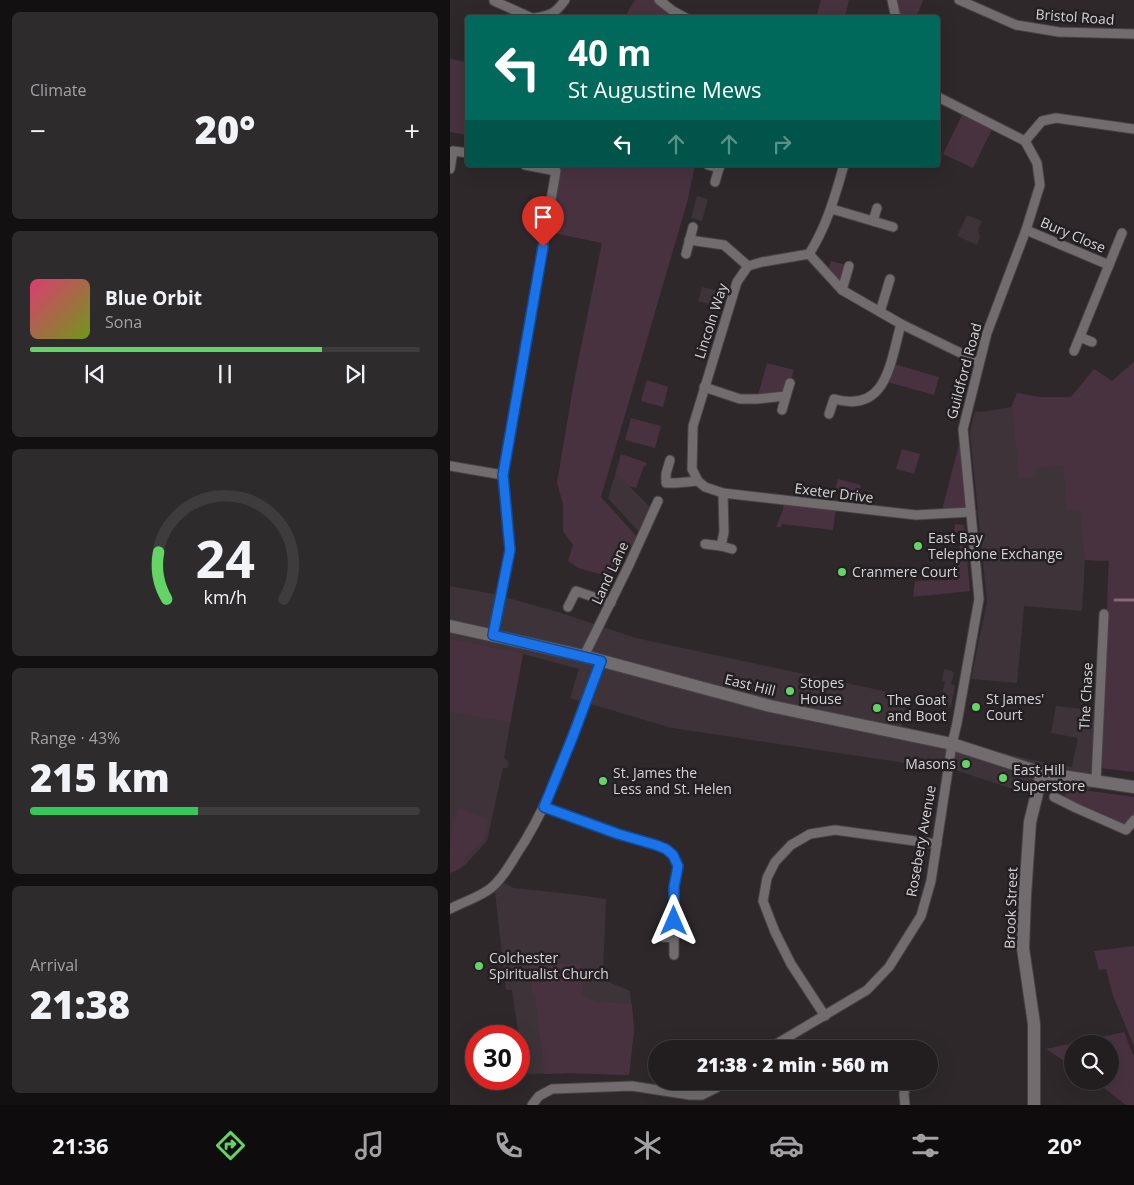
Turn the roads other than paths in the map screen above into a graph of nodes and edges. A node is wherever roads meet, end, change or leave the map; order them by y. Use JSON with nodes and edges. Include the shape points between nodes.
{"nodes":[{"id":1,"x":494,"y":0,"type":"edge"},
{"id":2,"x":564,"y":0,"type":"edge"},
{"id":3,"x":659,"y":0,"type":"edge"},
{"id":4,"x":892,"y":0,"type":"edge"},
{"id":5,"x":959,"y":0,"type":"edge"},
{"id":6,"x":671,"y":14,"type":"edge"},
{"id":7,"x":526,"y":15,"type":"edge"},
{"id":8,"x":550,"y":15,"type":"edge"},
{"id":9,"x":895,"y":15,"type":"edge"},
{"id":10,"x":1134,"y":34,"type":"edge"},
{"id":11,"x":940,"y":99,"type":"edge"},
{"id":12,"x":1134,"y":129,"type":"edge"},
{"id":13,"x":1025,"y":142,"type":"junction"},
{"id":14,"x":465,"y":152,"type":"edge"},
{"id":15,"x":535,"y":167,"type":"edge"},
{"id":16,"x":720,"y":167,"type":"edge"},
{"id":17,"x":843,"y":167,"type":"edge"},
{"id":18,"x":450,"y":169,"type":"edge"},
{"id":19,"x":715,"y":182,"type":"dead end"},
{"id":20,"x":877,"y":208,"type":"dead end"},
{"id":21,"x":832,"y":209,"type":"junction"},
{"id":22,"x":873,"y":221,"type":"junction"},
{"id":23,"x":693,"y":227,"type":"dead end"},
{"id":24,"x":893,"y":227,"type":"dead end"},
{"id":25,"x":1026,"y":230,"type":"junction"},
{"id":26,"x":1122,"y":233,"type":"dead end"},
{"id":27,"x":689,"y":240,"type":"junction"},
{"id":28,"x":686,"y":254,"type":"dead end"},
{"id":29,"x":809,"y":254,"type":"junction"},
{"id":30,"x":1108,"y":265,"type":"junction"},
{"id":31,"x":748,"y":266,"type":"junction"},
{"id":32,"x":849,"y":266,"type":"dead end"},
{"id":33,"x":890,"y":279,"type":"dead end"},
{"id":34,"x":842,"y":290,"type":"junction"},
{"id":35,"x":880,"y":312,"type":"junction"},
{"id":36,"x":901,"y":324,"type":"junction"},
{"id":37,"x":1080,"y":337,"type":"junction"},
{"id":38,"x":1092,"y":342,"type":"dead end"},
{"id":39,"x":1074,"y":351,"type":"dead end"},
{"id":40,"x":979,"y":362,"type":"junction"},
{"id":41,"x":790,"y":383,"type":"dead end"},
{"id":42,"x":704,"y":387,"type":"junction"},
{"id":43,"x":836,"y":389,"type":"dead end"},
{"id":44,"x":786,"y":396,"type":"junction"},
{"id":45,"x":834,"y":399,"type":"junction"},
{"id":46,"x":782,"y":410,"type":"dead end"},
{"id":47,"x":829,"y":414,"type":"dead end"},
{"id":48,"x":670,"y":460,"type":"dead end"},
{"id":49,"x":450,"y":466,"type":"edge"},
{"id":50,"x":503,"y":475,"type":"junction"},
{"id":51,"x":698,"y":481,"type":"junction"},
{"id":52,"x":723,"y":493,"type":"junction"},
{"id":53,"x":658,"y":501,"type":"dead end"},
{"id":54,"x":971,"y":512,"type":"junction"},
{"id":55,"x":704,"y":544,"type":"dead end"},
{"id":56,"x":721,"y":546,"type":"junction"},
{"id":57,"x":732,"y":549,"type":"dead end"},
{"id":58,"x":610,"y":603,"type":"junction"},
{"id":59,"x":568,"y":607,"type":"dead end"},
{"id":60,"x":1104,"y":614,"type":"dead end"},
{"id":61,"x":450,"y":626,"type":"edge"},
{"id":62,"x":493,"y":635,"type":"junction"},
{"id":63,"x":584,"y":656,"type":"junction"},
{"id":64,"x":601,"y":661,"type":"junction"},
{"id":65,"x":952,"y":744,"type":"junction"},
{"id":66,"x":1042,"y":773,"type":"junction"},
{"id":67,"x":1096,"y":780,"type":"junction"},
{"id":68,"x":1134,"y":786,"type":"edge"},
{"id":69,"x":1058,"y":796,"type":"dead end"},
{"id":70,"x":544,"y":807,"type":"junction"},
{"id":71,"x":1134,"y":820,"type":"edge"},
{"id":72,"x":1130,"y":832,"type":"edge"},
{"id":73,"x":937,"y":844,"type":"junction"},
{"id":74,"x":450,"y":909,"type":"edge"},
{"id":75,"x":662,"y":937,"type":"dead end"},
{"id":76,"x":674,"y":938,"type":"junction"},
{"id":77,"x":674,"y":954,"type":"dead end"},
{"id":78,"x":825,"y":1016,"type":"junction"},
{"id":79,"x":784,"y":1040,"type":"edge"},
{"id":80,"x":648,"y":1088,"type":"edge"},
{"id":81,"x":658,"y":1090,"type":"edge"},
{"id":82,"x":712,"y":1090,"type":"edge"},
{"id":83,"x":904,"y":1090,"type":"edge"},
{"id":84,"x":532,"y":1105,"type":"edge"},
{"id":85,"x":905,"y":1105,"type":"edge"},
{"id":86,"x":1034,"y":1105,"type":"edge"}],
"edges":[{"from":1,"to":7,"type":"street"},
{"from":2,"to":8,"type":"street"},
{"from":3,"to":6,"type":"street"},
{"from":4,"to":9,"type":"street"},
{"from":5,"to":10,"type":"street","name":"Bristol Road","via":[[1016,25],[1059,32]]},
{"from":11,"to":13,"type":"street"},
{"from":12,"to":13,"type":"street","via":[[1056,118],[1042,121]]},
{"from":13,"to":25,"type":"street","name":"Guildford Road","via":[[1037,163],[1040,185]]},
{"from":14,"to":18,"type":"street","via":[[453,150]]},
{"from":15,"to":50,"type":"street","via":[[556,171]]},
{"from":16,"to":19,"type":"street"},
{"from":17,"to":21,"type":"street"},
{"from":20,"to":22,"type":"street"},
{"from":21,"to":22,"type":"street"},
{"from":21,"to":29,"type":"street","via":[[820,238]]},
{"from":22,"to":24,"type":"street"},
{"from":23,"to":27,"type":"street"},
{"from":25,"to":30,"type":"street","name":"Bury Close"},
{"from":25,"to":40,"type":"street","name":"Guildford Road"},
{"from":26,"to":30,"type":"street","name":"Bury Close"},
{"from":27,"to":28,"type":"street"},
{"from":27,"to":31,"type":"street","via":[[724,245]]},
{"from":29,"to":31,"type":"street"},
{"from":29,"to":34,"type":"street"},
{"from":30,"to":37,"type":"street","name":"Bury Close"},
{"from":31,"to":42,"type":"street","name":"Lincoln Way","via":[[737,282]]},
{"from":32,"to":34,"type":"street"},
{"from":33,"to":35,"type":"street"},
{"from":34,"to":35,"type":"street"},
{"from":35,"to":36,"type":"street"},
{"from":36,"to":40,"type":"street"},
{"from":36,"to":45,"type":"street","via":[[884,381],[876,392],[859,402]]},
{"from":37,"to":38,"type":"street"},
{"from":37,"to":39,"type":"street","name":"Bury Close"},
{"from":40,"to":54,"type":"street","name":"Guildford Road","via":[[963,429]]},
{"from":41,"to":44,"type":"street"},
{"from":42,"to":44,"type":"street","via":[[740,399]]},
{"from":42,"to":51,"type":"street","name":"Lincoln Way","via":[[693,426],[692,469]]},
{"from":43,"to":45,"type":"street"},
{"from":44,"to":46,"type":"street"},
{"from":45,"to":47,"type":"street"},
{"from":48,"to":51,"type":"street","via":[[666,483]]},
{"from":49,"to":50,"type":"street"},
{"from":50,"to":62,"type":"street","via":[[510,550]]},
{"from":51,"to":52,"type":"street","name":"Exeter Drive","via":[[705,488]]},
{"from":52,"to":54,"type":"street","name":"Exeter Drive","via":[[916,516]]},
{"from":52,"to":56,"type":"street"},
{"from":53,"to":58,"type":"street","name":"Land Lane"},
{"from":54,"to":65,"type":"street","name":"Guildford Road","via":[[979,599]]},
{"from":55,"to":56,"type":"street"},
{"from":56,"to":57,"type":"street"},
{"from":58,"to":59,"type":"street","via":[[576,591]]},
{"from":58,"to":63,"type":"street","name":"Land Lane"},
{"from":60,"to":67,"type":"street","name":"The Chase"},
{"from":61,"to":62,"type":"street","name":"East Hill"},
{"from":62,"to":63,"type":"street","name":"East Hill"},
{"from":63,"to":64,"type":"street","name":"East Hill"},
{"from":64,"to":65,"type":"street","name":"East Hill","via":[[770,706]]},
{"from":64,"to":70,"type":"street"},
{"from":65,"to":66,"type":"street","name":"East Hill"},
{"from":65,"to":73,"type":"street","name":"Rosebery Avenue"},
{"from":66,"to":67,"type":"street","name":"East Hill"},
{"from":66,"to":86,"type":"street","name":"Brook Street","via":[[1030,822],[1023,948],[1034,1024]]},
{"from":67,"to":68,"type":"street","name":"East Hill"},
{"from":69,"to":72,"type":"street"},
{"from":70,"to":74,"type":"street","via":[[501,878],[490,889]]},
{"from":70,"to":76,"type":"street","via":[[656,845],[673,855],[678,866],[674,887]]},
{"from":71,"to":72,"type":"street"},
{"from":73,"to":78,"type":"street","name":"Rosebery Avenue","via":[[921,916],[901,950],[867,990]]},
{"from":73,"to":78,"type":"street","via":[[835,830],[810,834],[791,845],[775,862],[767,878],[763,901],[791,964]]},
{"from":75,"to":76,"type":"street"},
{"from":76,"to":77,"type":"street"},
{"from":78,"to":79,"type":"street","name":"Rosebery Avenue"},
{"from":80,"to":84,"type":"street","via":[[552,1088]]},
{"from":81,"to":82,"type":"street","via":[[702,1095]]},
{"from":83,"to":85,"type":"street"}]}
